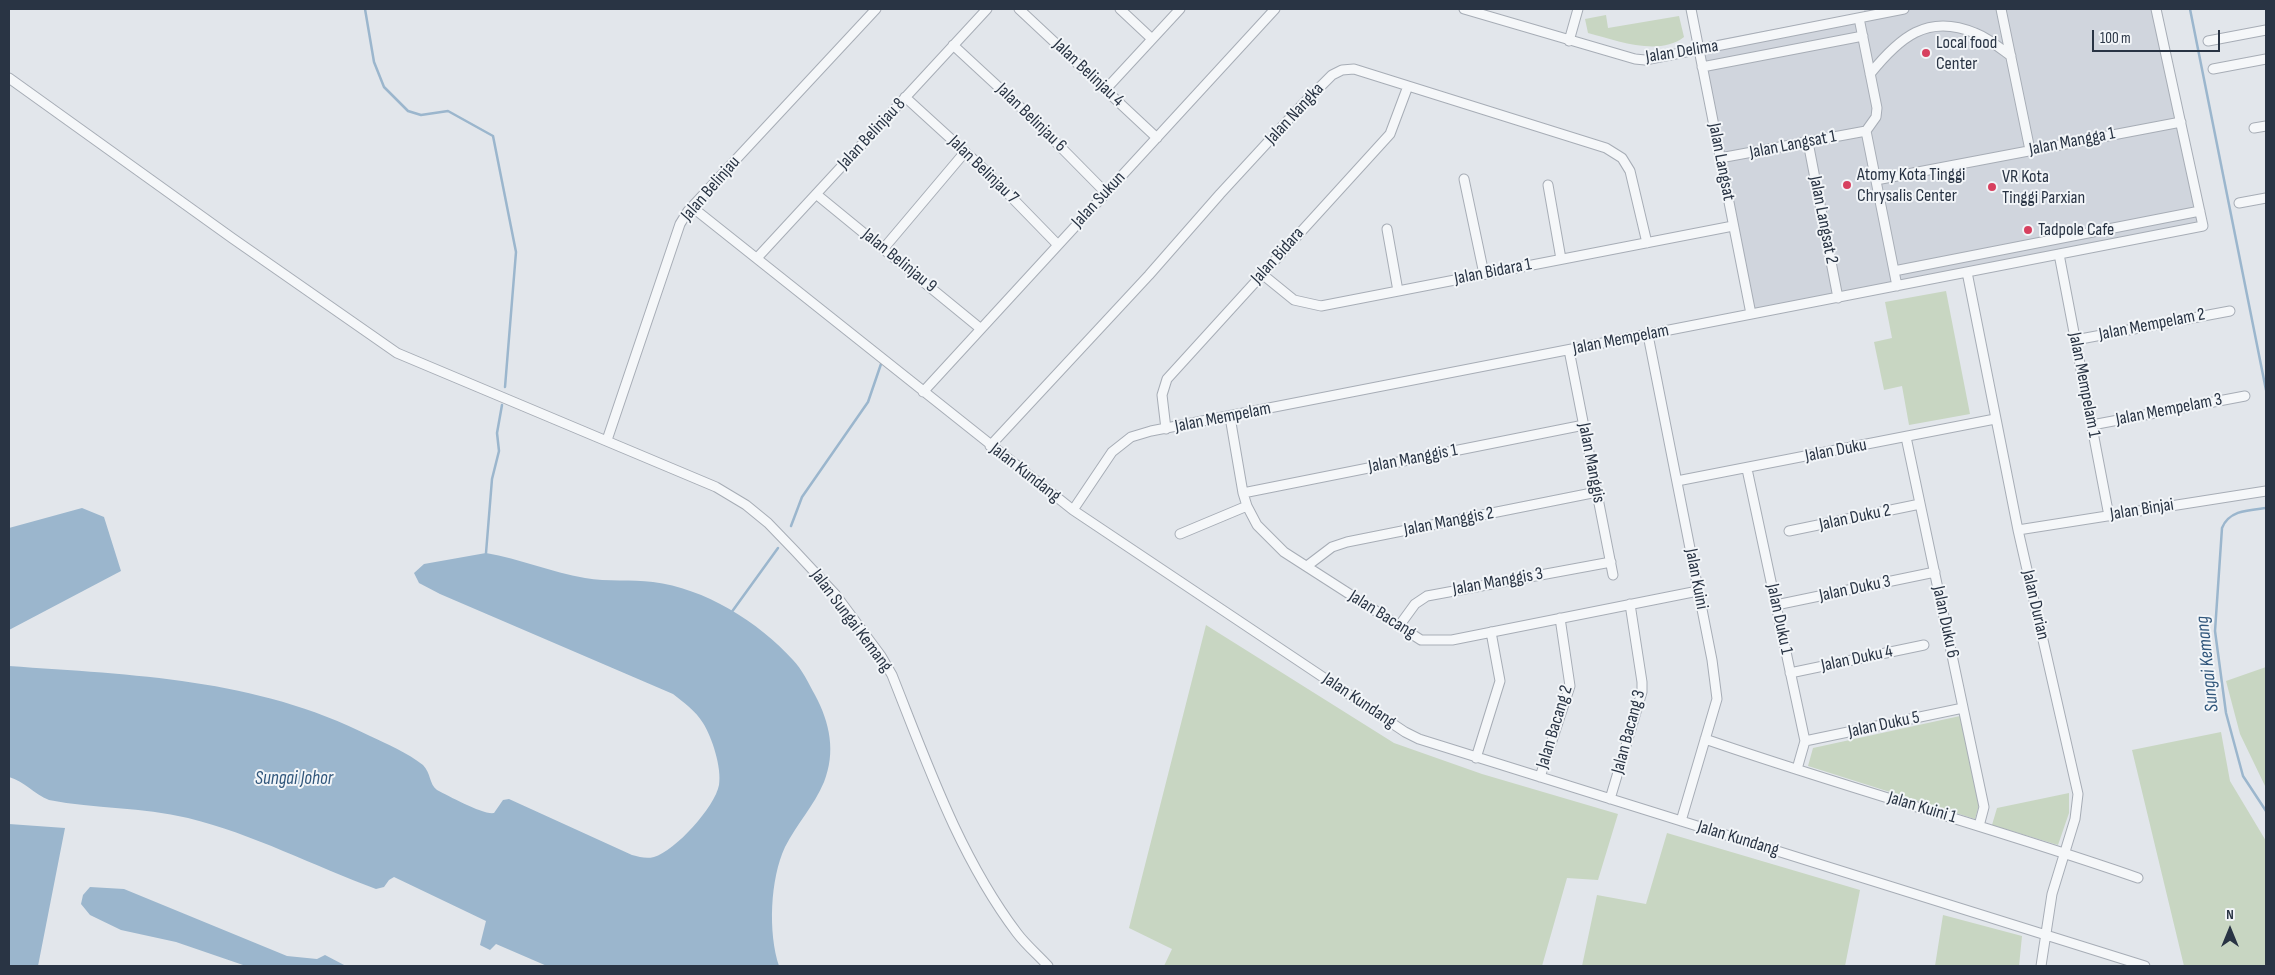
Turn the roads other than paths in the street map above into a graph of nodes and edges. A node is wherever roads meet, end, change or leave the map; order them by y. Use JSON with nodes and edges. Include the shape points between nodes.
{"nodes":[{"id":1,"x":876,"y":9,"type":"edge"},
{"id":2,"x":987,"y":9,"type":"edge"},
{"id":3,"x":1018,"y":9,"type":"edge"},
{"id":4,"x":1120,"y":9,"type":"edge"},
{"id":5,"x":1180,"y":9,"type":"edge"},
{"id":6,"x":1275,"y":9,"type":"edge"},
{"id":7,"x":1464,"y":9,"type":"edge"},
{"id":8,"x":1578,"y":9,"type":"edge"},
{"id":9,"x":1691,"y":9,"type":"edge"},
{"id":10,"x":1904,"y":9,"type":"edge"},
{"id":11,"x":2001,"y":9,"type":"edge"},
{"id":12,"x":2156,"y":9,"type":"edge"},
{"id":13,"x":1865,"y":14,"type":"edge"},
{"id":14,"x":2266,"y":30,"type":"edge"},
{"id":15,"x":1863,"y":36,"type":"junction"},
{"id":16,"x":1152,"y":39,"type":"junction"},
{"id":17,"x":1569,"y":40,"type":"junction"},
{"id":18,"x":2208,"y":41,"type":"dead end"},
{"id":19,"x":953,"y":45,"type":"junction"},
{"id":20,"x":1699,"y":50,"type":"junction"},
{"id":21,"x":2011,"y":56,"type":"junction"},
{"id":22,"x":2266,"y":59,"type":"edge"},
{"id":23,"x":1702,"y":67,"type":"junction"},
{"id":24,"x":2213,"y":69,"type":"dead end"},
{"id":25,"x":1870,"y":74,"type":"junction"},
{"id":26,"x":9,"y":78,"type":"edge"},
{"id":27,"x":1408,"y":86,"type":"junction"},
{"id":28,"x":1106,"y":89,"type":"junction"},
{"id":29,"x":905,"y":97,"type":"junction"},
{"id":30,"x":2180,"y":122,"type":"junction"},
{"id":31,"x":2266,"y":126,"type":"edge"},
{"id":32,"x":2254,"y":128,"type":"dead end"},
{"id":33,"x":1866,"y":130,"type":"junction"},
{"id":34,"x":1157,"y":138,"type":"junction"},
{"id":35,"x":1808,"y":142,"type":"junction"},
{"id":36,"x":2030,"y":150,"type":"junction"},
{"id":37,"x":965,"y":152,"type":"junction"},
{"id":38,"x":1720,"y":158,"type":"junction"},
{"id":39,"x":1464,"y":179,"type":"dead end"},
{"id":40,"x":1876,"y":180,"type":"junction"},
{"id":41,"x":1548,"y":185,"type":"dead end"},
{"id":42,"x":1106,"y":193,"type":"junction"},
{"id":43,"x":816,"y":194,"type":"junction"},
{"id":44,"x":2266,"y":198,"type":"edge"},
{"id":45,"x":2239,"y":203,"type":"dead end"},
{"id":46,"x":692,"y":207,"type":"junction"},
{"id":47,"x":2200,"y":210,"type":"junction"},
{"id":48,"x":1733,"y":226,"type":"junction"},
{"id":49,"x":1387,"y":229,"type":"dead end"},
{"id":50,"x":1647,"y":243,"type":"junction"},
{"id":51,"x":1058,"y":245,"type":"junction"},
{"id":52,"x":884,"y":248,"type":"junction"},
{"id":53,"x":2059,"y":254,"type":"junction"},
{"id":54,"x":757,"y":258,"type":"junction"},
{"id":55,"x":1561,"y":260,"type":"junction"},
{"id":56,"x":1894,"y":271,"type":"junction"},
{"id":57,"x":1967,"y":272,"type":"junction"},
{"id":58,"x":1262,"y":274,"type":"junction"},
{"id":59,"x":1484,"y":274,"type":"junction"},
{"id":60,"x":1896,"y":286,"type":"junction"},
{"id":61,"x":1398,"y":291,"type":"junction"},
{"id":62,"x":1838,"y":298,"type":"junction"},
{"id":63,"x":2230,"y":311,"type":"dead end"},
{"id":64,"x":1751,"y":314,"type":"junction"},
{"id":65,"x":981,"y":329,"type":"junction"},
{"id":66,"x":1648,"y":335,"type":"junction"},
{"id":67,"x":2075,"y":340,"type":"junction"},
{"id":68,"x":1569,"y":350,"type":"junction"},
{"id":69,"x":923,"y":392,"type":"junction"},
{"id":70,"x":2246,"y":396,"type":"dead end"},
{"id":71,"x":1230,"y":416,"type":"junction"},
{"id":72,"x":1995,"y":419,"type":"junction"},
{"id":73,"x":1584,"y":425,"type":"junction"},
{"id":74,"x":2092,"y":425,"type":"junction"},
{"id":75,"x":1166,"y":429,"type":"junction"},
{"id":76,"x":1906,"y":437,"type":"junction"},
{"id":77,"x":607,"y":440,"type":"junction"},
{"id":78,"x":990,"y":446,"type":"junction"},
{"id":79,"x":1747,"y":469,"type":"junction"},
{"id":80,"x":1677,"y":481,"type":"junction"},
{"id":81,"x":2266,"y":490,"type":"edge"},
{"id":82,"x":1597,"y":492,"type":"junction"},
{"id":83,"x":1243,"y":493,"type":"junction"},
{"id":84,"x":1920,"y":504,"type":"junction"},
{"id":85,"x":1247,"y":506,"type":"junction"},
{"id":86,"x":1073,"y":510,"type":"junction"},
{"id":87,"x":2109,"y":516,"type":"junction"},
{"id":88,"x":2018,"y":530,"type":"junction"},
{"id":89,"x":1790,"y":531,"type":"dead end"},
{"id":90,"x":1180,"y":534,"type":"dead end"},
{"id":91,"x":1611,"y":562,"type":"junction"},
{"id":92,"x":1306,"y":566,"type":"junction"},
{"id":93,"x":1935,"y":572,"type":"junction"},
{"id":94,"x":1613,"y":575,"type":"dead end"},
{"id":95,"x":1698,"y":591,"type":"junction"},
{"id":96,"x":1630,"y":604,"type":"junction"},
{"id":97,"x":1776,"y":605,"type":"junction"},
{"id":98,"x":1560,"y":618,"type":"junction"},
{"id":99,"x":1399,"y":626,"type":"junction"},
{"id":100,"x":1491,"y":632,"type":"junction"},
{"id":101,"x":1924,"y":645,"type":"dead end"},
{"id":102,"x":1790,"y":672,"type":"junction"},
{"id":103,"x":1963,"y":708,"type":"junction"},
{"id":104,"x":1705,"y":739,"type":"junction"},
{"id":105,"x":1805,"y":741,"type":"junction"},
{"id":106,"x":1476,"y":758,"type":"junction"},
{"id":107,"x":1797,"y":769,"type":"junction"},
{"id":108,"x":1540,"y":777,"type":"junction"},
{"id":109,"x":1610,"y":799,"type":"junction"},
{"id":110,"x":1681,"y":821,"type":"junction"},
{"id":111,"x":1979,"y":826,"type":"junction"},
{"id":112,"x":2065,"y":852,"type":"junction"},
{"id":113,"x":2138,"y":878,"type":"dead end"},
{"id":114,"x":2045,"y":936,"type":"junction"},
{"id":115,"x":1048,"y":966,"type":"edge"},
{"id":116,"x":2041,"y":966,"type":"edge"},
{"id":117,"x":2145,"y":966,"type":"edge"}],
"edges":[{"from":1,"to":46,"type":"street","name":"Jalan Belinjau"},
{"from":2,"to":19,"type":"street","name":"Jalan Belinjau 8"},
{"from":3,"to":28,"type":"street","name":"Jalan Belinjau 4"},
{"from":4,"to":16,"type":"street"},
{"from":5,"to":16,"type":"street"},
{"from":6,"to":34,"type":"street","name":"Jalan Sukun"},
{"from":7,"to":17,"type":"street","name":"Jalan Delima"},
{"from":8,"to":17,"type":"street"},
{"from":9,"to":20,"type":"street","name":"Jalan Langsat"},
{"from":10,"to":13,"type":"street","name":"Jalan Delima"},
{"from":11,"to":21,"type":"street"},
{"from":12,"to":30,"type":"street"},
{"from":13,"to":15,"type":"street"},
{"from":13,"to":20,"type":"street","name":"Jalan Delima"},
{"from":14,"to":18,"type":"street"},
{"from":15,"to":23,"type":"street","name":"Jalan Delima"},
{"from":15,"to":25,"type":"street"},
{"from":16,"to":28,"type":"street"},
{"from":17,"to":20,"type":"street","name":"Jalan Delima","via":[[1645,60]]},
{"from":19,"to":29,"type":"street","name":"Jalan Belinjau 8"},
{"from":19,"to":42,"type":"street","name":"Jalan Belinjau 6"},
{"from":20,"to":23,"type":"street","name":"Jalan Langsat"},
{"from":21,"to":25,"type":"street","via":[[1976,33],[1960,28],[1934,27],[1909,35],[1896,44]]},
{"from":21,"to":36,"type":"street"},
{"from":22,"to":24,"type":"street"},
{"from":23,"to":38,"type":"street","name":"Jalan Langsat"},
{"from":25,"to":33,"type":"street","via":[[1877,108],[1876,117]]},
{"from":26,"to":77,"type":"street","name":"Jalan Sungai Kemang","via":[[397,352]]},
{"from":27,"to":50,"type":"street","name":"Jalan Nangka","via":[[1606,148],[1622,158],[1630,171]]},
{"from":27,"to":58,"type":"street","name":"Jalan Bidara","via":[[1390,134]]},
{"from":27,"to":78,"type":"street","name":"Jalan Nangka","via":[[1354,69],[1332,75]]},
{"from":28,"to":34,"type":"street","name":"Jalan Belinjau 4"},
{"from":29,"to":37,"type":"street","name":"Jalan Belinjau 7"},
{"from":29,"to":43,"type":"street","name":"Jalan Belinjau 8"},
{"from":30,"to":36,"type":"street","name":"Jalan Mangga 1"},
{"from":30,"to":47,"type":"street"},
{"from":31,"to":32,"type":"street"},
{"from":33,"to":35,"type":"street","name":"Jalan Langsat 1"},
{"from":33,"to":40,"type":"street"},
{"from":34,"to":42,"type":"street","name":"Jalan Sukun"},
{"from":35,"to":38,"type":"street","name":"Jalan Langsat 1"},
{"from":35,"to":62,"type":"street","name":"Jalan Langsat 2"},
{"from":36,"to":40,"type":"street","name":"Jalan Mangga 1"},
{"from":37,"to":51,"type":"street","name":"Jalan Belinjau 7"},
{"from":37,"to":52,"type":"street"},
{"from":38,"to":48,"type":"street","name":"Jalan Langsat"},
{"from":39,"to":59,"type":"street"},
{"from":40,"to":56,"type":"street"},
{"from":41,"to":55,"type":"street"},
{"from":42,"to":51,"type":"street","name":"Jalan Sukun"},
{"from":43,"to":52,"type":"street","name":"Jalan Belinjau 9"},
{"from":43,"to":54,"type":"street","name":"Jalan Belinjau 8"},
{"from":44,"to":45,"type":"street"},
{"from":46,"to":54,"type":"street","name":"Jalan Kundang"},
{"from":46,"to":77,"type":"street","name":"Jalan Belinjau","via":[[680,224]]},
{"from":47,"to":53,"type":"street","name":"Jalan Mempelam","via":[[2203,226]]},
{"from":47,"to":56,"type":"street"},
{"from":48,"to":50,"type":"street","name":"Jalan Bidara 1"},
{"from":48,"to":64,"type":"street","name":"Jalan Langsat"},
{"from":49,"to":61,"type":"street"},
{"from":50,"to":55,"type":"street","name":"Jalan Bidara 1"},
{"from":51,"to":65,"type":"street","name":"Jalan Sukun"},
{"from":52,"to":65,"type":"street","name":"Jalan Belinjau 9"},
{"from":53,"to":57,"type":"street","name":"Jalan Mempelam"},
{"from":53,"to":67,"type":"street","name":"Jalan Mempelam 1"},
{"from":54,"to":69,"type":"street","name":"Jalan Kundang"},
{"from":55,"to":59,"type":"street","name":"Jalan Bidara 1"},
{"from":56,"to":60,"type":"street"},
{"from":57,"to":60,"type":"street","name":"Jalan Mempelam"},
{"from":57,"to":72,"type":"street","name":"Jalan Durian"},
{"from":58,"to":61,"type":"street","name":"Jalan Bidara 1","via":[[1294,300],[1321,306]]},
{"from":58,"to":75,"type":"street","name":"Jalan Bidara","via":[[1167,379],[1162,395]]},
{"from":59,"to":61,"type":"street","name":"Jalan Bidara 1"},
{"from":60,"to":62,"type":"street","name":"Jalan Mempelam"},
{"from":62,"to":64,"type":"street","name":"Jalan Mempelam"},
{"from":63,"to":67,"type":"street","name":"Jalan Mempelam 2"},
{"from":64,"to":66,"type":"street","name":"Jalan Mempelam"},
{"from":65,"to":69,"type":"street","name":"Jalan Sukun"},
{"from":66,"to":68,"type":"street","name":"Jalan Mempelam"},
{"from":66,"to":80,"type":"street","name":"Jalan Kuini"},
{"from":67,"to":74,"type":"street","name":"Jalan Mempelam 1"},
{"from":68,"to":71,"type":"street","name":"Jalan Mempelam"},
{"from":68,"to":73,"type":"street","name":"Jalan Manggis"},
{"from":69,"to":78,"type":"street","name":"Jalan Kundang"},
{"from":70,"to":74,"type":"street","name":"Jalan Mempelam 3"},
{"from":71,"to":75,"type":"street","name":"Jalan Mempelam"},
{"from":71,"to":83,"type":"street","name":"Jalan Bacang"},
{"from":72,"to":76,"type":"street","name":"Jalan Duku"},
{"from":72,"to":88,"type":"street","name":"Jalan Durian"},
{"from":73,"to":82,"type":"street","name":"Jalan Manggis"},
{"from":73,"to":83,"type":"street","name":"Jalan Manggis 1"},
{"from":74,"to":87,"type":"street","name":"Jalan Mempelam 1"},
{"from":75,"to":86,"type":"street","name":"Jalan Mempelam","via":[[1131,437],[1112,452]]},
{"from":76,"to":79,"type":"street","name":"Jalan Duku"},
{"from":76,"to":84,"type":"street","name":"Jalan Duku 6"},
{"from":77,"to":115,"type":"street","name":"Jalan Sungai Kemang","via":[[716,487],[746,505],[768,523],[835,594],[892,675],[948,816],[980,876],[1018,933]]},
{"from":78,"to":86,"type":"street","name":"Jalan Kundang"},
{"from":79,"to":80,"type":"street","name":"Jalan Duku"},
{"from":79,"to":97,"type":"street","name":"Jalan Duku 1"},
{"from":80,"to":95,"type":"street","name":"Jalan Kuini"},
{"from":81,"to":87,"type":"street","name":"Jalan Binjai"},
{"from":82,"to":91,"type":"street","name":"Jalan Manggis"},
{"from":82,"to":92,"type":"street","name":"Jalan Manggis 2","via":[[1347,542],[1332,547]]},
{"from":83,"to":85,"type":"street","name":"Jalan Bacang"},
{"from":84,"to":89,"type":"street","name":"Jalan Duku 2"},
{"from":84,"to":93,"type":"street","name":"Jalan Duku 6"},
{"from":85,"to":90,"type":"street"},
{"from":85,"to":92,"type":"street","name":"Jalan Bacang","via":[[1257,525],[1284,552]]},
{"from":86,"to":106,"type":"street","name":"Jalan Kundang","via":[[1405,732]]},
{"from":87,"to":88,"type":"street","name":"Jalan Binjai"},
{"from":88,"to":112,"type":"street","name":"Jalan Durian","via":[[2078,794],[2075,819]]},
{"from":91,"to":94,"type":"street","name":"Jalan Manggis"},
{"from":91,"to":99,"type":"street","name":"Jalan Manggis 3","via":[[1427,596],[1415,604]]},
{"from":92,"to":99,"type":"street","name":"Jalan Bacang"},
{"from":93,"to":97,"type":"street","name":"Jalan Duku 3"},
{"from":93,"to":103,"type":"street","name":"Jalan Duku 6"},
{"from":95,"to":96,"type":"street","name":"Jalan Bacang"},
{"from":95,"to":104,"type":"street","name":"Jalan Kuini","via":[[1717,699]]},
{"from":96,"to":98,"type":"street","name":"Jalan Bacang"},
{"from":96,"to":109,"type":"street","name":"Jalan Bacang 3","via":[[1642,692]]},
{"from":97,"to":102,"type":"street","name":"Jalan Duku 1"},
{"from":98,"to":100,"type":"street","name":"Jalan Bacang"},
{"from":98,"to":108,"type":"street","name":"Jalan Bacang 2","via":[[1570,686]]},
{"from":99,"to":100,"type":"street","name":"Jalan Bacang","via":[[1421,640],[1452,640]]},
{"from":100,"to":106,"type":"street","via":[[1500,681]]},
{"from":101,"to":102,"type":"street","name":"Jalan Duku 4"},
{"from":102,"to":105,"type":"street","name":"Jalan Duku 1"},
{"from":103,"to":105,"type":"street","name":"Jalan Duku 5"},
{"from":103,"to":111,"type":"street","name":"Jalan Duku 6","via":[[1984,806]]},
{"from":104,"to":107,"type":"street","name":"Jalan Kuini 1"},
{"from":104,"to":110,"type":"street","name":"Jalan Kuini"},
{"from":105,"to":107,"type":"street","name":"Jalan Duku 1"},
{"from":106,"to":108,"type":"street","name":"Jalan Kundang"},
{"from":107,"to":111,"type":"street","name":"Jalan Kuini 1"},
{"from":108,"to":109,"type":"street","name":"Jalan Kundang"},
{"from":109,"to":110,"type":"street","name":"Jalan Kundang"},
{"from":110,"to":114,"type":"street","name":"Jalan Kundang"},
{"from":111,"to":112,"type":"street","name":"Jalan Kuini 1"},
{"from":112,"to":113,"type":"street","name":"Jalan Kuini 1"},
{"from":112,"to":114,"type":"street","name":"Jalan Durian","via":[[2052,894]]},
{"from":114,"to":116,"type":"street","name":"Jalan Durian"},
{"from":114,"to":117,"type":"street","name":"Jalan Kundang"}]}
